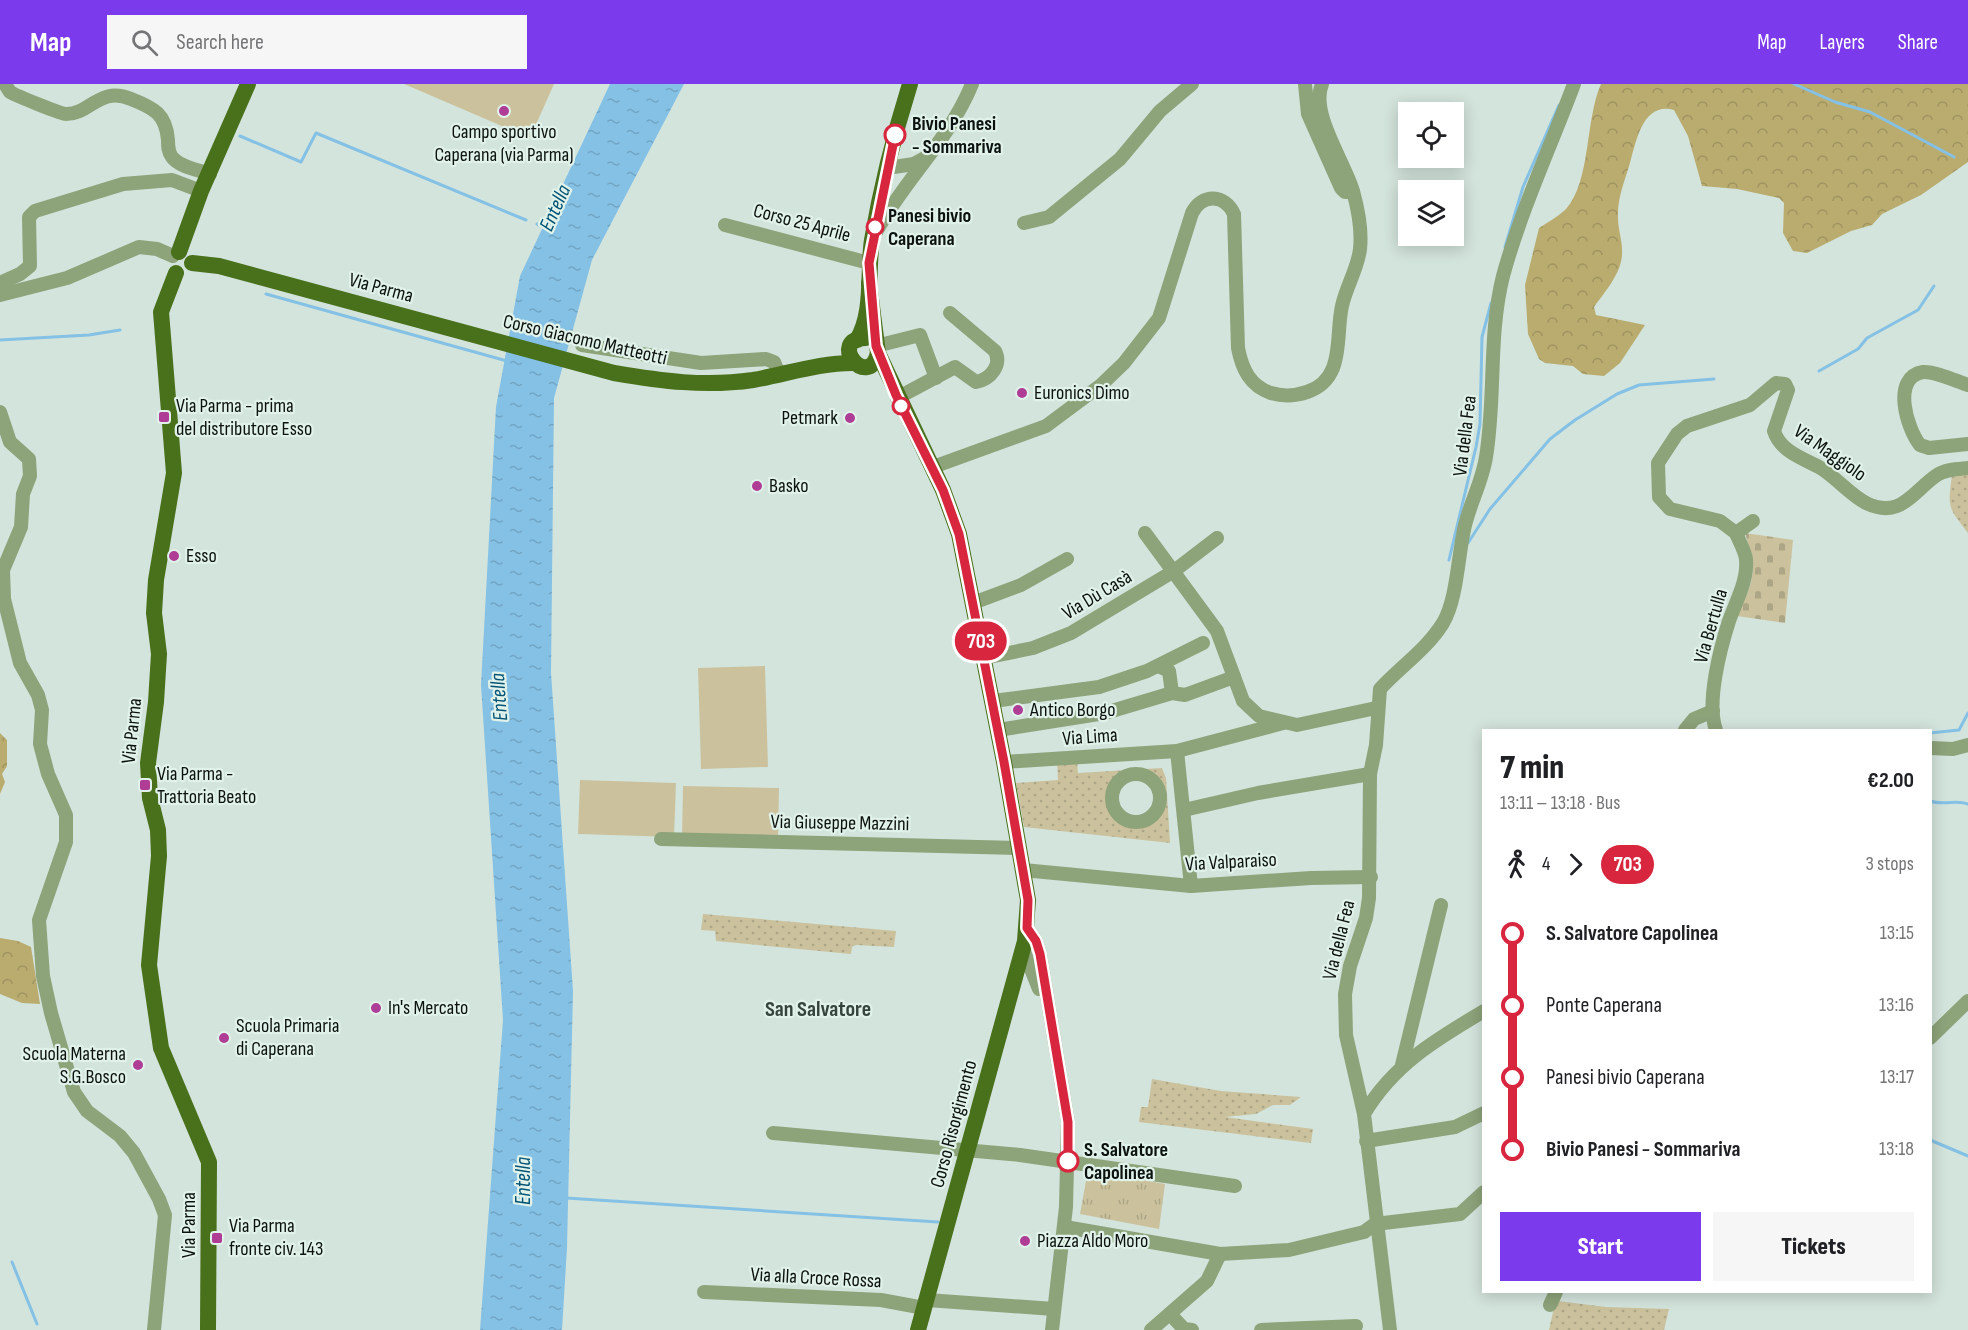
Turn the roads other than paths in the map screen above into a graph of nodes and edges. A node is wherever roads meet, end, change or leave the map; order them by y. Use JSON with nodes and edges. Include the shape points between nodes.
{"nodes":[{"id":1,"x":4,"y":84,"type":"edge"},
{"id":2,"x":248,"y":84,"type":"edge"},
{"id":3,"x":910,"y":84,"type":"edge"},
{"id":4,"x":972,"y":84,"type":"edge"},
{"id":5,"x":1192,"y":84,"type":"edge"},
{"id":6,"x":1305,"y":84,"type":"edge"},
{"id":7,"x":1322,"y":84,"type":"edge"},
{"id":8,"x":1574,"y":84,"type":"edge"},
{"id":9,"x":929,"y":155,"type":"junction"},
{"id":10,"x":886,"y":172,"type":"junction"},
{"id":11,"x":210,"y":174,"type":"junction"},
{"id":12,"x":906,"y":184,"type":"junction"},
{"id":13,"x":201,"y":191,"type":"junction"},
{"id":14,"x":1353,"y":192,"type":"junction"},
{"id":15,"x":1024,"y":223,"type":"dead end"},
{"id":16,"x":725,"y":225,"type":"dead end"},
{"id":17,"x":872,"y":239,"type":"junction"},
{"id":18,"x":176,"y":254,"type":"junction"},
{"id":19,"x":192,"y":263,"type":"junction"},
{"id":20,"x":869,"y":263,"type":"junction"},
{"id":21,"x":176,"y":273,"type":"junction"},
{"id":22,"x":0,"y":283,"type":"edge"},
{"id":23,"x":0,"y":295,"type":"edge"},
{"id":24,"x":950,"y":313,"type":"dead end"},
{"id":25,"x":489,"y":339,"type":"joint"},
{"id":26,"x":582,"y":345,"type":"dead end"},
{"id":27,"x":864,"y":353,"type":"junction"},
{"id":28,"x":779,"y":375,"type":"junction"},
{"id":29,"x":936,"y":378,"type":"junction"},
{"id":30,"x":1968,"y":385,"type":"edge"},
{"id":31,"x":896,"y":396,"type":"junction"},
{"id":32,"x":0,"y":412,"type":"edge"},
{"id":33,"x":1968,"y":444,"type":"edge"},
{"id":34,"x":933,"y":467,"type":"junction"},
{"id":35,"x":1968,"y":468,"type":"edge"},
{"id":36,"x":1753,"y":521,"type":"dead end"},
{"id":37,"x":1145,"y":533,"type":"dead end"},
{"id":38,"x":1736,"y":533,"type":"junction"},
{"id":39,"x":1217,"y":538,"type":"dead end"},
{"id":40,"x":1067,"y":559,"type":"dead end"},
{"id":41,"x":1174,"y":571,"type":"junction"},
{"id":42,"x":973,"y":603,"type":"junction"},
{"id":43,"x":1203,"y":643,"type":"dead end"},
{"id":44,"x":984,"y":658,"type":"junction"},
{"id":45,"x":1158,"y":666,"type":"junction"},
{"id":46,"x":1234,"y":677,"type":"junction"},
{"id":47,"x":1172,"y":693,"type":"junction"},
{"id":48,"x":993,"y":701,"type":"junction"},
{"id":49,"x":1376,"y":708,"type":"junction"},
{"id":50,"x":1713,"y":711,"type":"junction"},
{"id":51,"x":1283,"y":723,"type":"junction"},
{"id":52,"x":1686,"y":729,"type":"edge"},
{"id":53,"x":1716,"y":729,"type":"edge"},
{"id":54,"x":998,"y":730,"type":"junction"},
{"id":55,"x":1968,"y":745,"type":"edge"},
{"id":56,"x":1932,"y":748,"type":"edge"},
{"id":57,"x":1177,"y":751,"type":"junction"},
{"id":58,"x":1004,"y":762,"type":"junction"},
{"id":59,"x":1370,"y":774,"type":"junction"},
{"id":60,"x":1184,"y":810,"type":"junction"},
{"id":61,"x":661,"y":839,"type":"dead end"},
{"id":62,"x":1019,"y":848,"type":"junction"},
{"id":63,"x":1023,"y":870,"type":"junction"},
{"id":64,"x":1371,"y":877,"type":"junction"},
{"id":65,"x":1191,"y":886,"type":"junction"},
{"id":66,"x":1441,"y":905,"type":"dead end"},
{"id":67,"x":1027,"y":928,"type":"junction"},
{"id":68,"x":1023,"y":950,"type":"junction"},
{"id":69,"x":1014,"y":986,"type":"junction"},
{"id":70,"x":1039,"y":989,"type":"junction"},
{"id":71,"x":1968,"y":1001,"type":"edge"},
{"id":72,"x":1048,"y":1007,"type":"junction"},
{"id":73,"x":1482,"y":1012,"type":"edge"},
{"id":74,"x":1932,"y":1036,"type":"edge"},
{"id":75,"x":1402,"y":1065,"type":"junction"},
{"id":76,"x":1364,"y":1114,"type":"junction"},
{"id":77,"x":1482,"y":1114,"type":"edge"},
{"id":78,"x":773,"y":1133,"type":"dead end"},
{"id":79,"x":1366,"y":1141,"type":"junction"},
{"id":80,"x":969,"y":1150,"type":"junction"},
{"id":81,"x":1068,"y":1161,"type":"junction"},
{"id":82,"x":1235,"y":1186,"type":"dead end"},
{"id":83,"x":1482,"y":1194,"type":"edge"},
{"id":84,"x":1375,"y":1224,"type":"junction"},
{"id":85,"x":1065,"y":1227,"type":"junction"},
{"id":86,"x":1220,"y":1254,"type":"junction"},
{"id":87,"x":704,"y":1292,"type":"dead end"},
{"id":88,"x":1556,"y":1293,"type":"edge"},
{"id":89,"x":926,"y":1304,"type":"junction"},
{"id":90,"x":1550,"y":1305,"type":"dead end"},
{"id":91,"x":1054,"y":1309,"type":"junction"},
{"id":92,"x":1170,"y":1314,"type":"junction"},
{"id":93,"x":1356,"y":1326,"type":"dead end"},
{"id":94,"x":154,"y":1330,"type":"edge"},
{"id":95,"x":208,"y":1330,"type":"edge"},
{"id":96,"x":918,"y":1330,"type":"edge"},
{"id":97,"x":1052,"y":1330,"type":"edge"},
{"id":98,"x":1151,"y":1330,"type":"edge"},
{"id":99,"x":1187,"y":1330,"type":"edge"},
{"id":100,"x":1261,"y":1330,"type":"edge"},
{"id":101,"x":1390,"y":1330,"type":"edge"}],
"edges":[{"from":1,"to":11,"type":"street","via":[[10,92],[63,114],[103,97],[114,95],[134,100],[162,116],[172,158]]},
{"from":2,"to":11,"type":"main road"},
{"from":3,"to":10,"type":"main road","name":"Corso 25 Aprile"},
{"from":4,"to":9,"type":"street"},
{"from":5,"to":15,"type":"street","via":[[1160,111],[1120,159],[1049,217]]},
{"from":6,"to":14,"type":"street","via":[[1308,114],[1341,188]]},
{"from":7,"to":14,"type":"street","via":[[1318,102]]},
{"from":8,"to":49,"type":"street","name":"Via della Fea","via":[[1532,186],[1503,276],[1493,328],[1486,456],[1482,479],[1464,526],[1450,606],[1443,623],[1422,649],[1380,689]]},
{"from":9,"to":10,"type":"street"},
{"from":9,"to":12,"type":"street"},
{"from":10,"to":12,"type":"street","via":[[895,184]]},
{"from":10,"to":17,"type":"main road","name":"Corso 25 Aprile"},
{"from":11,"to":13,"type":"main road"},
{"from":12,"to":17,"type":"street"},
{"from":13,"to":18,"type":"main road"},
{"from":13,"to":22,"type":"street","via":[[172,180],[123,184],[35,211],[29,217],[30,266]]},
{"from":14,"to":34,"type":"street","via":[[1360,251],[1341,307],[1335,366],[1312,391],[1279,396],[1250,380],[1241,365],[1234,214],[1220,199],[1206,199],[1192,213],[1160,318],[1124,363],[1047,426]]},
{"from":16,"to":20,"type":"street","name":"Corso 25 Aprile"},
{"from":17,"to":20,"type":"main road","name":"Corso 25 Aprile"},
{"from":18,"to":19,"type":"main road","via":[[188,254]]},
{"from":18,"to":21,"type":"main road","via":[[170,265]]},
{"from":18,"to":23,"type":"street","via":[[139,247],[67,278]]},
{"from":19,"to":21,"type":"main road","via":[[185,274]]},
{"from":19,"to":25,"type":"main road","name":"Via Parma","via":[[219,266]]},
{"from":20,"to":27,"type":"main road","name":"Corso 25 Aprile"},
{"from":21,"to":95,"type":"main road","name":"Via Parma","via":[[161,312],[174,473],[155,591],[159,654],[148,762],[159,856],[149,965],[161,1048],[209,1162]]},
{"from":24,"to":29,"type":"street","via":[[994,351],[998,366],[976,382],[955,367]]},
{"from":25,"to":28,"type":"main road","name":"Corso Giacomo Matteotti","via":[[614,373],[697,384]]},
{"from":26,"to":28,"type":"street","name":"Corso Giacomo Matteotti","via":[[701,363],[766,359],[774,362]]},
{"from":27,"to":28,"type":"main road","name":"Corso Giacomo Matteotti"},
{"from":27,"to":29,"type":"street","via":[[920,335]]},
{"from":27,"to":31,"type":"main road","name":"Corso 25 Aprile"},
{"from":29,"to":31,"type":"street"},
{"from":30,"to":33,"type":"street","via":[[1925,372],[1915,375],[1908,383],[1904,407],[1907,422],[1920,445],[1929,448]]},
{"from":31,"to":34,"type":"main road","name":"Corso 25 Aprile"},
{"from":32,"to":94,"type":"street","via":[[10,442],[29,459],[30,476],[23,494],[21,527],[3,570],[4,599],[20,663],[40,703],[40,744],[48,774],[66,815],[66,842],[39,920],[43,976],[74,1092],[87,1111],[120,1136],[134,1154],[165,1215]]},
{"from":34,"to":42,"type":"main road","name":"Corso 25 Aprile","via":[[959,534]]},
{"from":35,"to":38,"type":"street","name":"Via Maggiolo","via":[[1938,475],[1905,504],[1889,508],[1867,503],[1780,444],[1774,431],[1788,390],[1785,384],[1776,383],[1750,405],[1687,426],[1662,452],[1658,463],[1659,497],[1671,509],[1720,521]]},
{"from":36,"to":38,"type":"street"},
{"from":37,"to":41,"type":"street"},
{"from":38,"to":50,"type":"street","name":"Via Bertulla","via":[[1746,558],[1744,584],[1720,657]]},
{"from":39,"to":41,"type":"street","name":"Via Dù Casà"},
{"from":40,"to":42,"type":"street","via":[[1021,585]]},
{"from":41,"to":44,"type":"street","name":"Via Dù Casà","via":[[1062,638]]},
{"from":41,"to":46,"type":"street","via":[[1217,632]]},
{"from":42,"to":44,"type":"main road","name":"Corso Risorgimento"},
{"from":43,"to":45,"type":"street"},
{"from":44,"to":48,"type":"main road","name":"Corso Risorgimento"},
{"from":45,"to":47,"type":"street","via":[[1169,671]]},
{"from":45,"to":48,"type":"street","via":[[1099,687]]},
{"from":46,"to":47,"type":"street","via":[[1185,695]]},
{"from":46,"to":51,"type":"street","via":[[1243,702],[1259,716]]},
{"from":47,"to":54,"type":"street","via":[[1105,713]]},
{"from":48,"to":54,"type":"main road","name":"Corso Risorgimento"},
{"from":49,"to":51,"type":"street","via":[[1297,726]]},
{"from":49,"to":59,"type":"street","name":"Via della Fea","via":[[1376,745]]},
{"from":50,"to":52,"type":"street","via":[[1694,719]]},
{"from":50,"to":53,"type":"street","name":"Via Bertulla"},
{"from":51,"to":57,"type":"street","name":"Via Lima"},
{"from":54,"to":58,"type":"main road","name":"Corso Risorgimento"},
{"from":55,"to":56,"type":"street"},
{"from":57,"to":58,"type":"street","name":"Via Lima"},
{"from":57,"to":60,"type":"street"},
{"from":58,"to":62,"type":"main road","name":"Corso Risorgimento"},
{"from":59,"to":60,"type":"street"},
{"from":59,"to":64,"type":"street","name":"Via della Fea"},
{"from":60,"to":65,"type":"street"},
{"from":61,"to":62,"type":"street","name":"Via Giuseppe Mazzini"},
{"from":62,"to":63,"type":"main road","name":"Corso Risorgimento"},
{"from":63,"to":65,"type":"street","name":"Via Valparaiso"},
{"from":63,"to":67,"type":"main road","name":"Corso Risorgimento"},
{"from":64,"to":65,"type":"street","name":"Via Valparaiso"},
{"from":64,"to":76,"type":"street","name":"Via della Fea","via":[[1366,918],[1345,994],[1346,1035]]},
{"from":66,"to":75,"type":"street"},
{"from":67,"to":68,"type":"main road","name":"Corso Risorgimento"},
{"from":67,"to":72,"type":"street","via":[[1040,954]]},
{"from":68,"to":69,"type":"main road","name":"Corso Risorgimento"},
{"from":68,"to":70,"type":"street"},
{"from":69,"to":70,"type":"street","via":[[1026,984]]},
{"from":69,"to":80,"type":"main road","name":"Corso Risorgimento"},
{"from":70,"to":72,"type":"street"},
{"from":71,"to":74,"type":"street"},
{"from":72,"to":81,"type":"street","via":[[1068,1122]]},
{"from":73,"to":75,"type":"street"},
{"from":75,"to":76,"type":"street"},
{"from":76,"to":79,"type":"street","name":"Via della Fea"},
{"from":77,"to":79,"type":"street","via":[[1455,1127]]},
{"from":78,"to":80,"type":"street"},
{"from":79,"to":84,"type":"street","name":"Via della Fea"},
{"from":80,"to":81,"type":"street"},
{"from":80,"to":89,"type":"main road","name":"Corso Risorgimento"},
{"from":81,"to":82,"type":"street"},
{"from":81,"to":85,"type":"street"},
{"from":83,"to":84,"type":"street","via":[[1460,1214]]},
{"from":84,"to":86,"type":"street","via":[[1364,1232],[1288,1250]]},
{"from":84,"to":101,"type":"street","name":"Via della Fea"},
{"from":85,"to":86,"type":"street"},
{"from":85,"to":91,"type":"street"},
{"from":86,"to":92,"type":"street","via":[[1207,1281]]},
{"from":87,"to":89,"type":"street","name":"Via alla Croce Rossa"},
{"from":88,"to":90,"type":"street"},
{"from":89,"to":91,"type":"street","name":"Via alla Croce Rossa"},
{"from":89,"to":96,"type":"main road","name":"Corso Risorgimento"},
{"from":91,"to":97,"type":"street"},
{"from":92,"to":98,"type":"street"},
{"from":92,"to":99,"type":"street"},
{"from":93,"to":100,"type":"street"}]}
